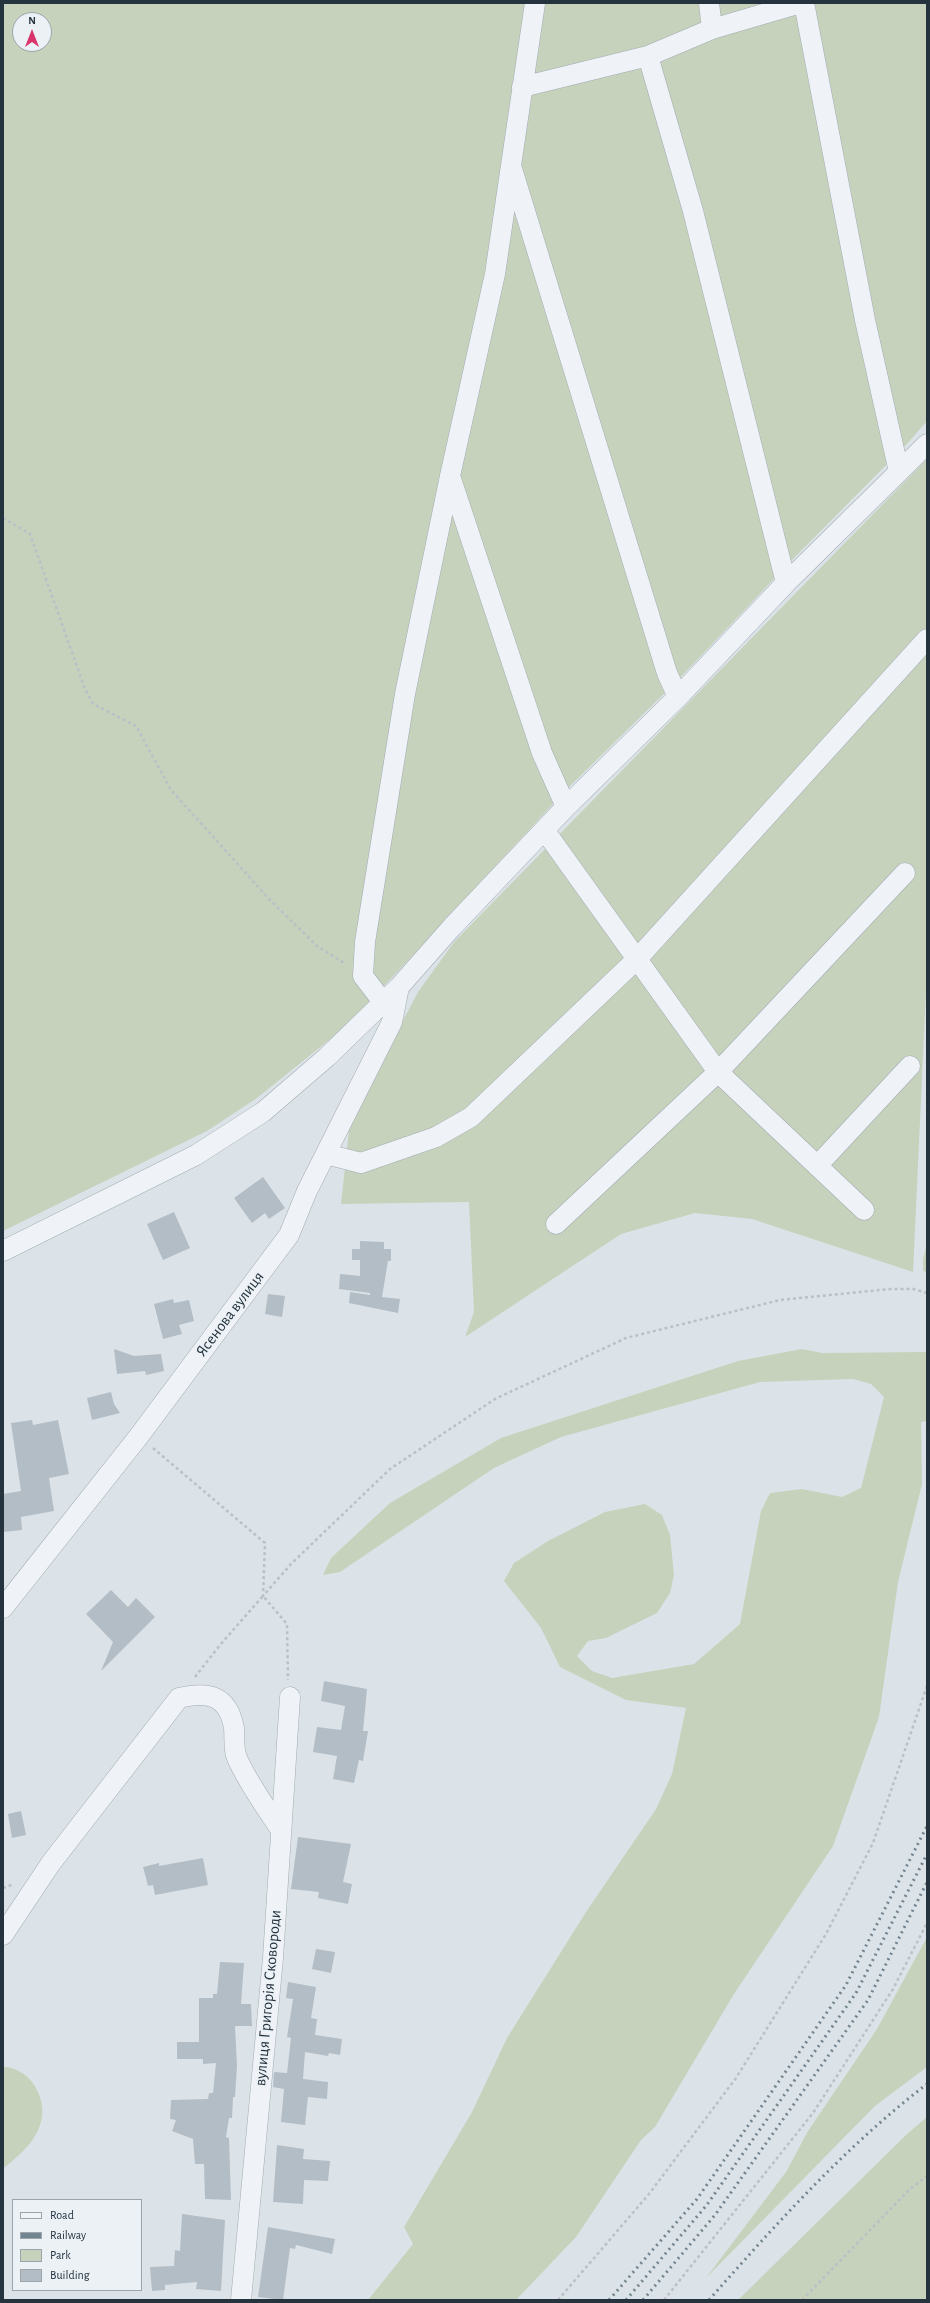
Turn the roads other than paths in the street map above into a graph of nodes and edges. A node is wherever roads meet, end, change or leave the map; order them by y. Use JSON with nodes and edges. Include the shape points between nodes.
{"nodes":[{"id":1,"x":535,"y":3,"type":"edge"},
{"id":2,"x":709,"y":3,"type":"edge"},
{"id":3,"x":801,"y":3,"type":"edge"},
{"id":4,"x":804,"y":3,"type":"edge"},
{"id":5,"x":712,"y":29,"type":"junction"},
{"id":6,"x":648,"y":56,"type":"junction"},
{"id":7,"x":522,"y":87,"type":"junction"},
{"id":8,"x":510,"y":164,"type":"junction"},
{"id":9,"x":927,"y":444,"type":"edge"},
{"id":10,"x":899,"y":472,"type":"junction"},
{"id":11,"x":450,"y":476,"type":"junction"},
{"id":12,"x":786,"y":583,"type":"junction"},
{"id":13,"x":927,"y":639,"type":"edge"},
{"id":14,"x":678,"y":697,"type":"junction"},
{"id":15,"x":566,"y":808,"type":"junction"},
{"id":16,"x":545,"y":831,"type":"junction"},
{"id":17,"x":905,"y":873,"type":"dead end"},
{"id":18,"x":637,"y":959,"type":"junction"},
{"id":19,"x":399,"y":987,"type":"junction"},
{"id":20,"x":383,"y":1002,"type":"junction"},
{"id":21,"x":910,"y":1066,"type":"dead end"},
{"id":22,"x":718,"y":1072,"type":"junction"},
{"id":23,"x":326,"y":1154,"type":"junction"},
{"id":24,"x":817,"y":1166,"type":"junction"},
{"id":25,"x":864,"y":1210,"type":"dead end"},
{"id":26,"x":556,"y":1224,"type":"dead end"},
{"id":27,"x":3,"y":1251,"type":"edge"},
{"id":28,"x":3,"y":1608,"type":"edge"},
{"id":29,"x":290,"y":1697,"type":"road end"},
{"id":30,"x":280,"y":1829,"type":"junction"},
{"id":31,"x":3,"y":1935,"type":"edge"},
{"id":32,"x":241,"y":2300,"type":"edge"}],
"edges":[{"from":1,"to":7,"type":"street"},
{"from":2,"to":5,"type":"street"},
{"from":3,"to":5,"type":"street"},
{"from":4,"to":10,"type":"street","via":[[865,320]]},
{"from":5,"to":6,"type":"street"},
{"from":6,"to":7,"type":"street"},
{"from":6,"to":12,"type":"street","via":[[693,211]]},
{"from":7,"to":8,"type":"street"},
{"from":8,"to":11,"type":"street","via":[[495,274]]},
{"from":8,"to":14,"type":"street","via":[[667,673]]},
{"from":9,"to":10,"type":"street"},
{"from":10,"to":12,"type":"street"},
{"from":11,"to":15,"type":"street","via":[[542,753]]},
{"from":11,"to":20,"type":"street","via":[[405,694],[365,942],[363,976]]},
{"from":12,"to":14,"type":"street"},
{"from":13,"to":18,"type":"street"},
{"from":14,"to":15,"type":"street"},
{"from":15,"to":16,"type":"street"},
{"from":16,"to":18,"type":"street"},
{"from":16,"to":19,"type":"street","via":[[452,927]]},
{"from":17,"to":22,"type":"street"},
{"from":18,"to":22,"type":"street"},
{"from":18,"to":23,"type":"street","via":[[471,1117],[436,1138],[361,1163]]},
{"from":19,"to":20,"type":"street"},
{"from":19,"to":23,"type":"street","name":"Ясенова вулиця","via":[[392,1022]]},
{"from":20,"to":27,"type":"street","via":[[327,1057],[263,1112],[196,1155]]},
{"from":21,"to":24,"type":"street"},
{"from":22,"to":24,"type":"street"},
{"from":22,"to":26,"type":"street"},
{"from":23,"to":28,"type":"street","name":"Ясенова вулиця","via":[[289,1235],[139,1436]]},
{"from":24,"to":25,"type":"street"},
{"from":29,"to":30,"type":"street","name":"вулиця Григорія Сковороди"},
{"from":30,"to":31,"type":"street","via":[[236,1757],[234,1727],[229,1711],[218,1698],[199,1694],[180,1698],[51,1863]]},
{"from":30,"to":32,"type":"street","name":"вулиця Григорія Сковороди","via":[[273,1958]]}]}
